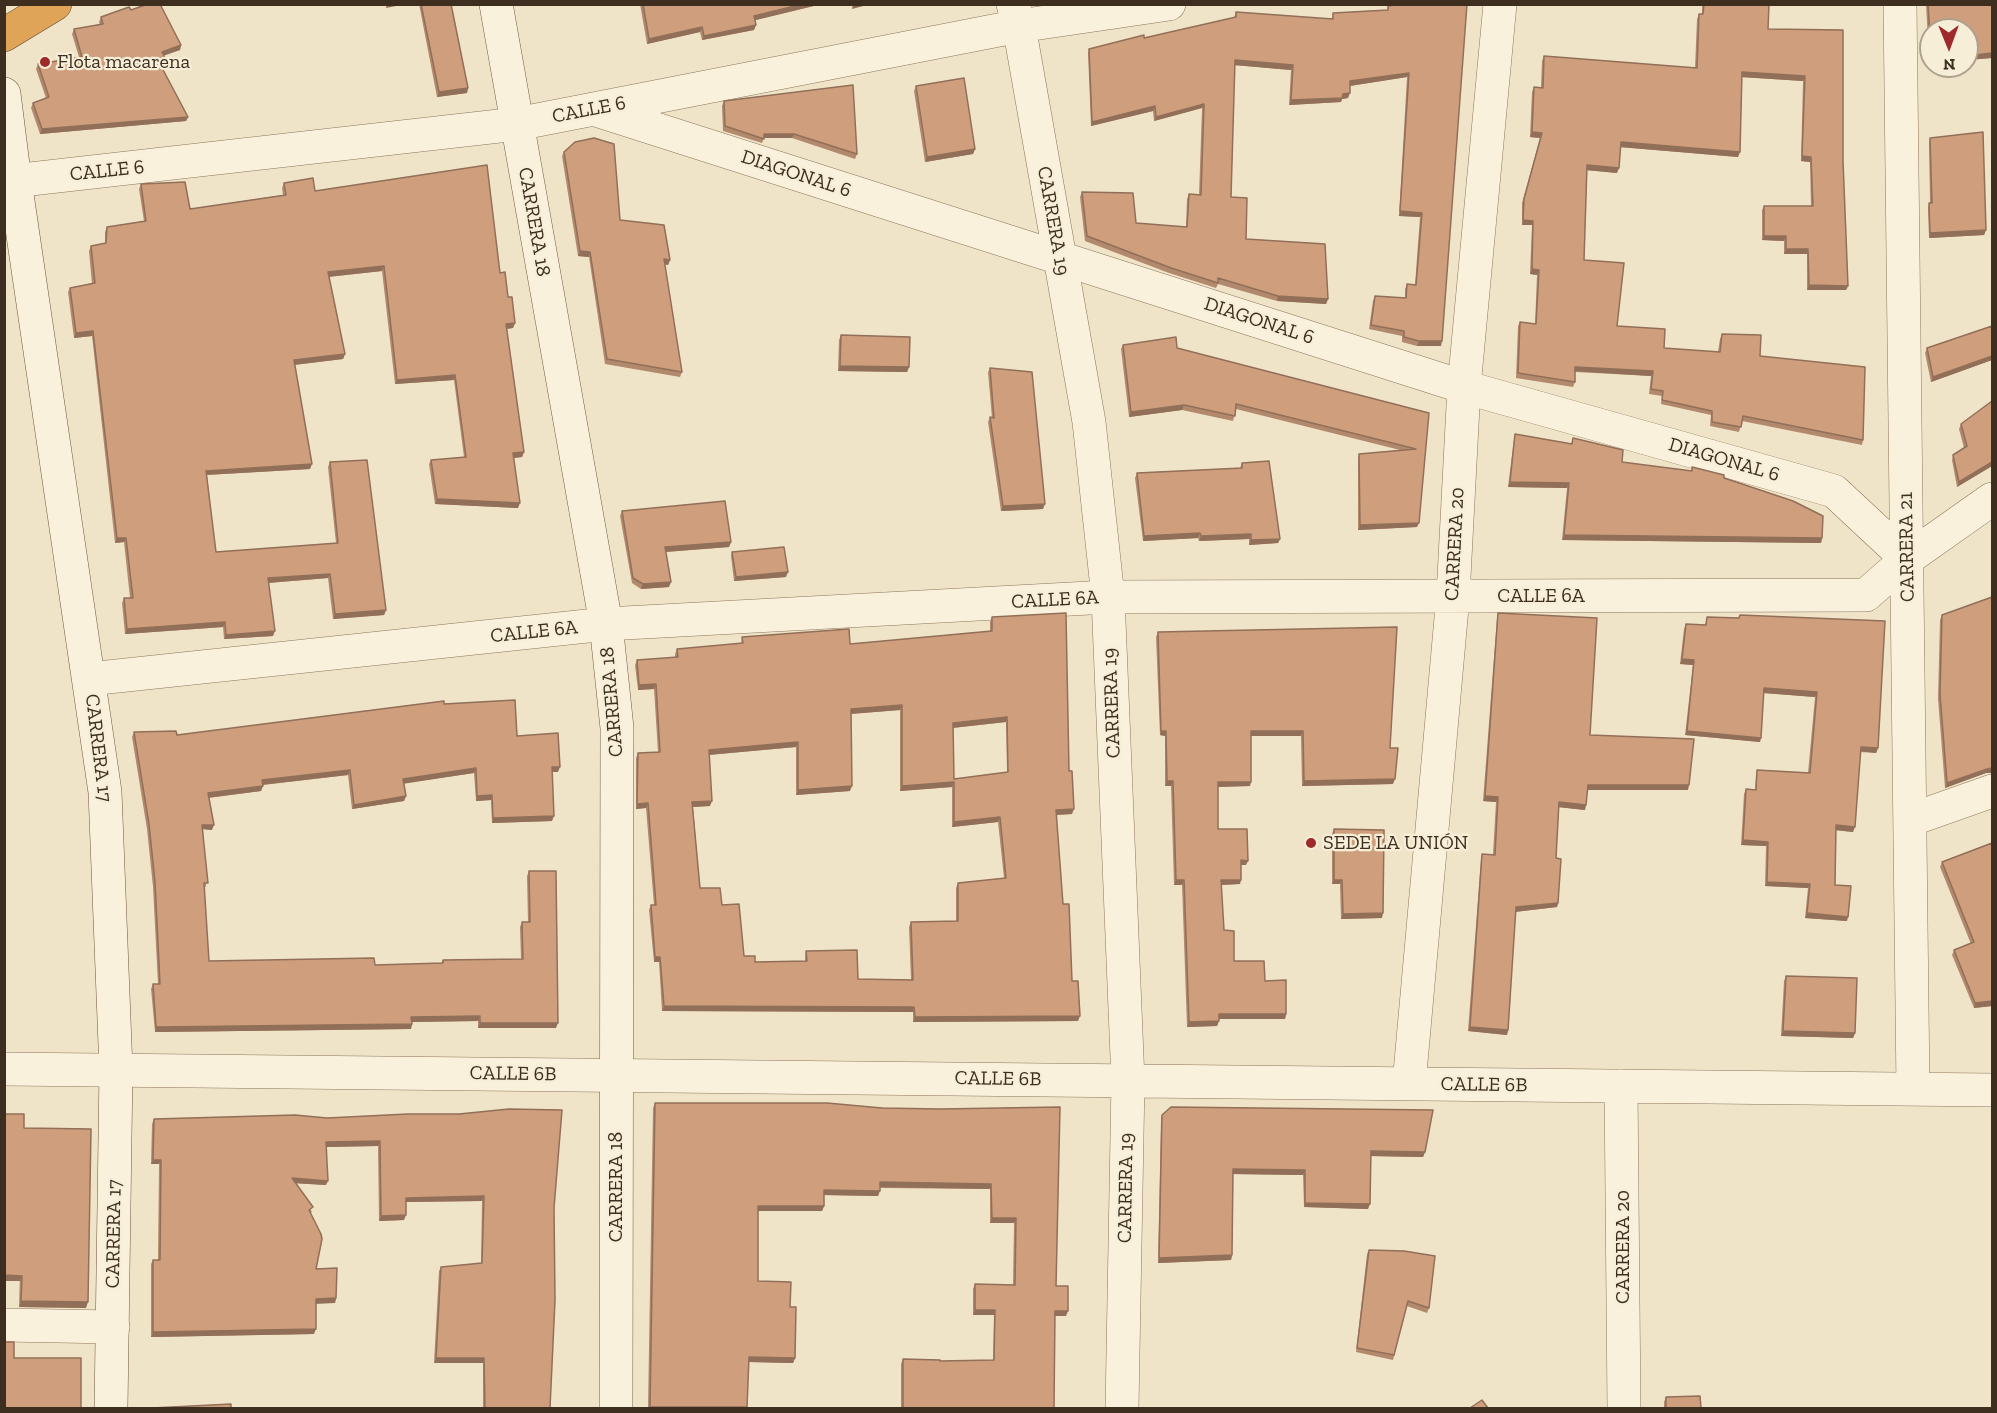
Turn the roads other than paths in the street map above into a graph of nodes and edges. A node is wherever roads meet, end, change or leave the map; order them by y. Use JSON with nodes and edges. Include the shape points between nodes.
{"nodes":[{"id":1,"x":55,"y":4,"type":"edge"},
{"id":2,"x":496,"y":4,"type":"edge"},
{"id":3,"x":1169,"y":4,"type":"edge"},
{"id":4,"x":1500,"y":4,"type":"edge"},
{"id":5,"x":1900,"y":4,"type":"edge"},
{"id":6,"x":1016,"y":15,"type":"edge"},
{"id":7,"x":4,"y":35,"type":"edge"},
{"id":8,"x":4,"y":94,"type":"edge"},
{"id":9,"x":593,"y":109,"type":"junction"},
{"id":10,"x":517,"y":124,"type":"junction"},
{"id":11,"x":10,"y":182,"type":"edge"},
{"id":12,"x":1059,"y":258,"type":"junction"},
{"id":13,"x":1464,"y":387,"type":"junction"},
{"id":14,"x":1992,"y":499,"type":"edge"},
{"id":15,"x":1907,"y":559,"type":"junction"},
{"id":16,"x":1453,"y":596,"type":"junction"},
{"id":17,"x":1108,"y":597,"type":"junction"},
{"id":18,"x":606,"y":624,"type":"junction"},
{"id":19,"x":88,"y":679,"type":"junction"},
{"id":20,"x":1992,"y":791,"type":"edge"},
{"id":21,"x":1910,"y":820,"type":"junction"},
{"id":22,"x":4,"y":1069,"type":"edge"},
{"id":23,"x":116,"y":1070,"type":"junction"},
{"id":24,"x":616,"y":1075,"type":"junction"},
{"id":25,"x":1128,"y":1081,"type":"junction"},
{"id":26,"x":1409,"y":1084,"type":"junction"},
{"id":27,"x":1621,"y":1086,"type":"junction"},
{"id":28,"x":1913,"y":1089,"type":"junction"},
{"id":29,"x":1992,"y":1090,"type":"edge"},
{"id":30,"x":4,"y":1325,"type":"edge"},
{"id":31,"x":113,"y":1327,"type":"junction"},
{"id":32,"x":111,"y":1408,"type":"edge"},
{"id":33,"x":616,"y":1408,"type":"edge"},
{"id":34,"x":1122,"y":1408,"type":"edge"},
{"id":35,"x":1624,"y":1408,"type":"edge"}],
"edges":[{"from":1,"to":7,"type":"highway"},
{"from":2,"to":10,"type":"street","name":"CARRERA 18"},
{"from":3,"to":6,"type":"street","name":"CALLE 6"},
{"from":4,"to":13,"type":"street","name":"CARRERA 20"},
{"from":5,"to":15,"type":"street","name":"CARRERA 21"},
{"from":6,"to":9,"type":"street","name":"CALLE 6"},
{"from":6,"to":12,"type":"street","name":"CARRERA 19"},
{"from":8,"to":11,"type":"street","name":"CARRERA 17"},
{"from":9,"to":10,"type":"street","name":"CALLE 6"},
{"from":9,"to":12,"type":"street","name":"DIAGONAL 6"},
{"from":10,"to":11,"type":"street","name":"CALLE 6"},
{"from":10,"to":18,"type":"street","name":"CARRERA 18"},
{"from":11,"to":19,"type":"street","name":"CARRERA 17"},
{"from":12,"to":13,"type":"street","name":"DIAGONAL 6"},
{"from":12,"to":17,"type":"street","name":"CARRERA 19","via":[[1089,422]]},
{"from":13,"to":15,"type":"street","name":"DIAGONAL 6","via":[[1834,491]]},
{"from":13,"to":16,"type":"street","name":"CARRERA 20"},
{"from":14,"to":15,"type":"street","name":"CALLE 6A"},
{"from":15,"to":16,"type":"street","name":"CALLE 6A","via":[[1866,595]]},
{"from":15,"to":21,"type":"street","name":"CARRERA 21"},
{"from":16,"to":17,"type":"street","name":"CALLE 6A"},
{"from":16,"to":26,"type":"street","name":"CARRERA 20"},
{"from":17,"to":18,"type":"street","name":"CALLE 6A"},
{"from":17,"to":25,"type":"street","name":"CARRERA 19"},
{"from":18,"to":19,"type":"street","name":"CALLE 6A"},
{"from":18,"to":24,"type":"street","name":"CARRERA 18","via":[[617,728]]},
{"from":19,"to":23,"type":"street","name":"CARRERA 17","via":[[105,792]]},
{"from":20,"to":21,"type":"street"},
{"from":21,"to":28,"type":"street","name":"CARRERA 21"},
{"from":22,"to":23,"type":"street","name":"CALLE 6B"},
{"from":23,"to":24,"type":"street","name":"CALLE 6B"},
{"from":23,"to":31,"type":"street","name":"CARRERA 17"},
{"from":24,"to":25,"type":"street","name":"CALLE 6B"},
{"from":24,"to":33,"type":"street","name":"CARRERA 18"},
{"from":25,"to":26,"type":"street","name":"CALLE 6B"},
{"from":25,"to":34,"type":"street","name":"CARRERA 19"},
{"from":26,"to":27,"type":"street","name":"CALLE 6B"},
{"from":27,"to":28,"type":"street","name":"CALLE 6B"},
{"from":27,"to":35,"type":"street","name":"CARRERA 20"},
{"from":28,"to":29,"type":"street","name":"CALLE 6B"},
{"from":30,"to":31,"type":"street"},
{"from":31,"to":32,"type":"street","name":"CARRERA 17"}]}
